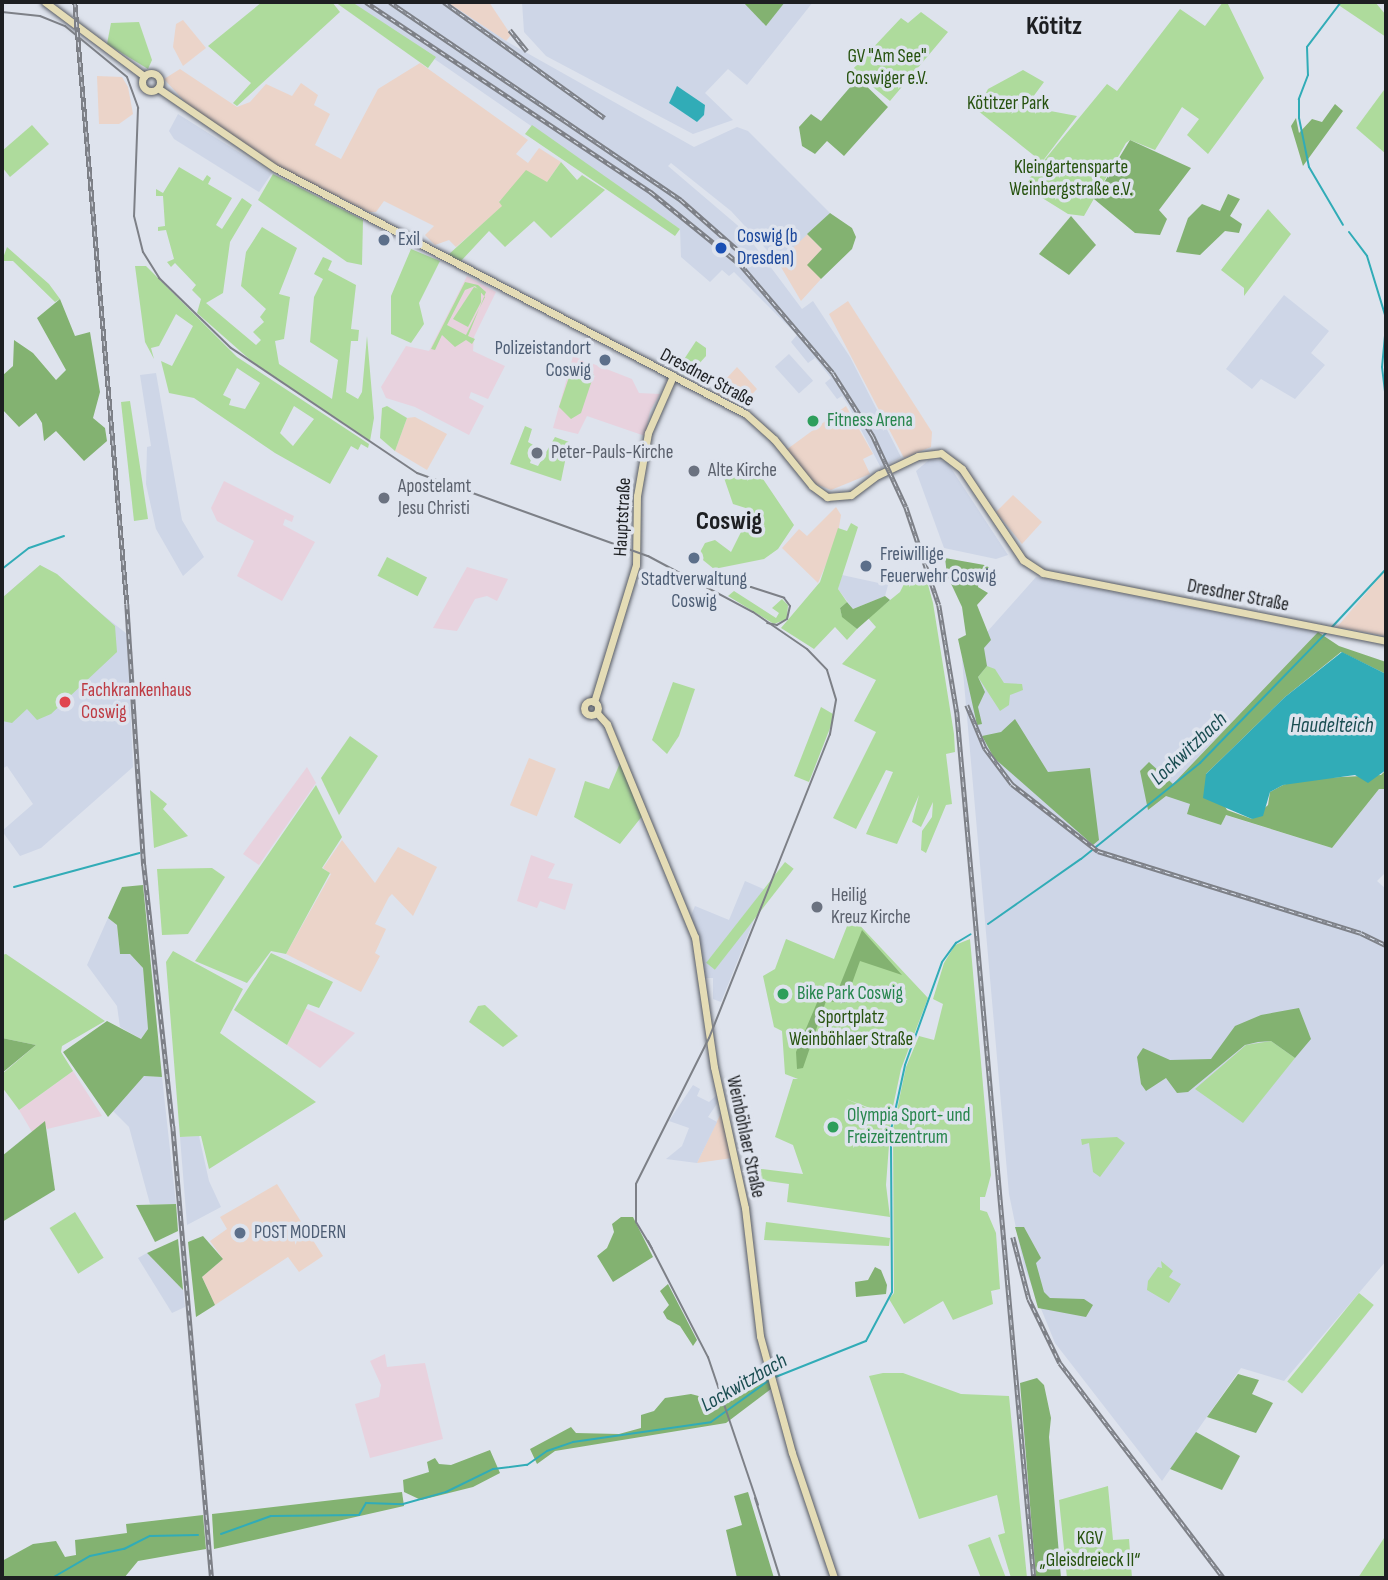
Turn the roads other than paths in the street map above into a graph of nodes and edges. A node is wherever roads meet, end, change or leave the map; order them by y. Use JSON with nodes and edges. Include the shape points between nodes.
{"nodes":[{"id":1,"x":45,"y":2,"type":"edge"},
{"id":2,"x":144,"y":76,"type":"junction"},
{"id":3,"x":159,"y":88,"type":"junction"},
{"id":4,"x":673,"y":376,"type":"junction"},
{"id":5,"x":1386,"y":641,"type":"edge"},
{"id":6,"x":594,"y":702,"type":"junction"},
{"id":7,"x":597,"y":713,"type":"junction"},
{"id":8,"x":834,"y":1578,"type":"edge"}],
"edges":[{"from":1,"to":2,"type":"main road"},
{"from":2,"to":3,"type":"main road","via":[[157,75]]},
{"from":2,"to":3,"type":"main road","via":[[146,89]]},
{"from":3,"to":4,"type":"main road","name":"Dresdner Straße","via":[[275,168]]},
{"from":4,"to":5,"type":"main road","name":"Dresdner Straße","via":[[758,424],[827,497],[851,495],[878,475],[918,456],[941,453],[962,469],[1023,561],[1043,573]]},
{"from":4,"to":6,"type":"main road","name":"Hauptstraße","via":[[648,433],[637,505],[636,565]]},
{"from":6,"to":7,"type":"main road"},
{"from":6,"to":7,"type":"main road","via":[[586,703],[584,711]]},
{"from":7,"to":8,"type":"main road","name":"Weinböhlaer Straße","via":[[607,724],[695,937],[714,1067],[745,1208],[761,1336]]}]}
